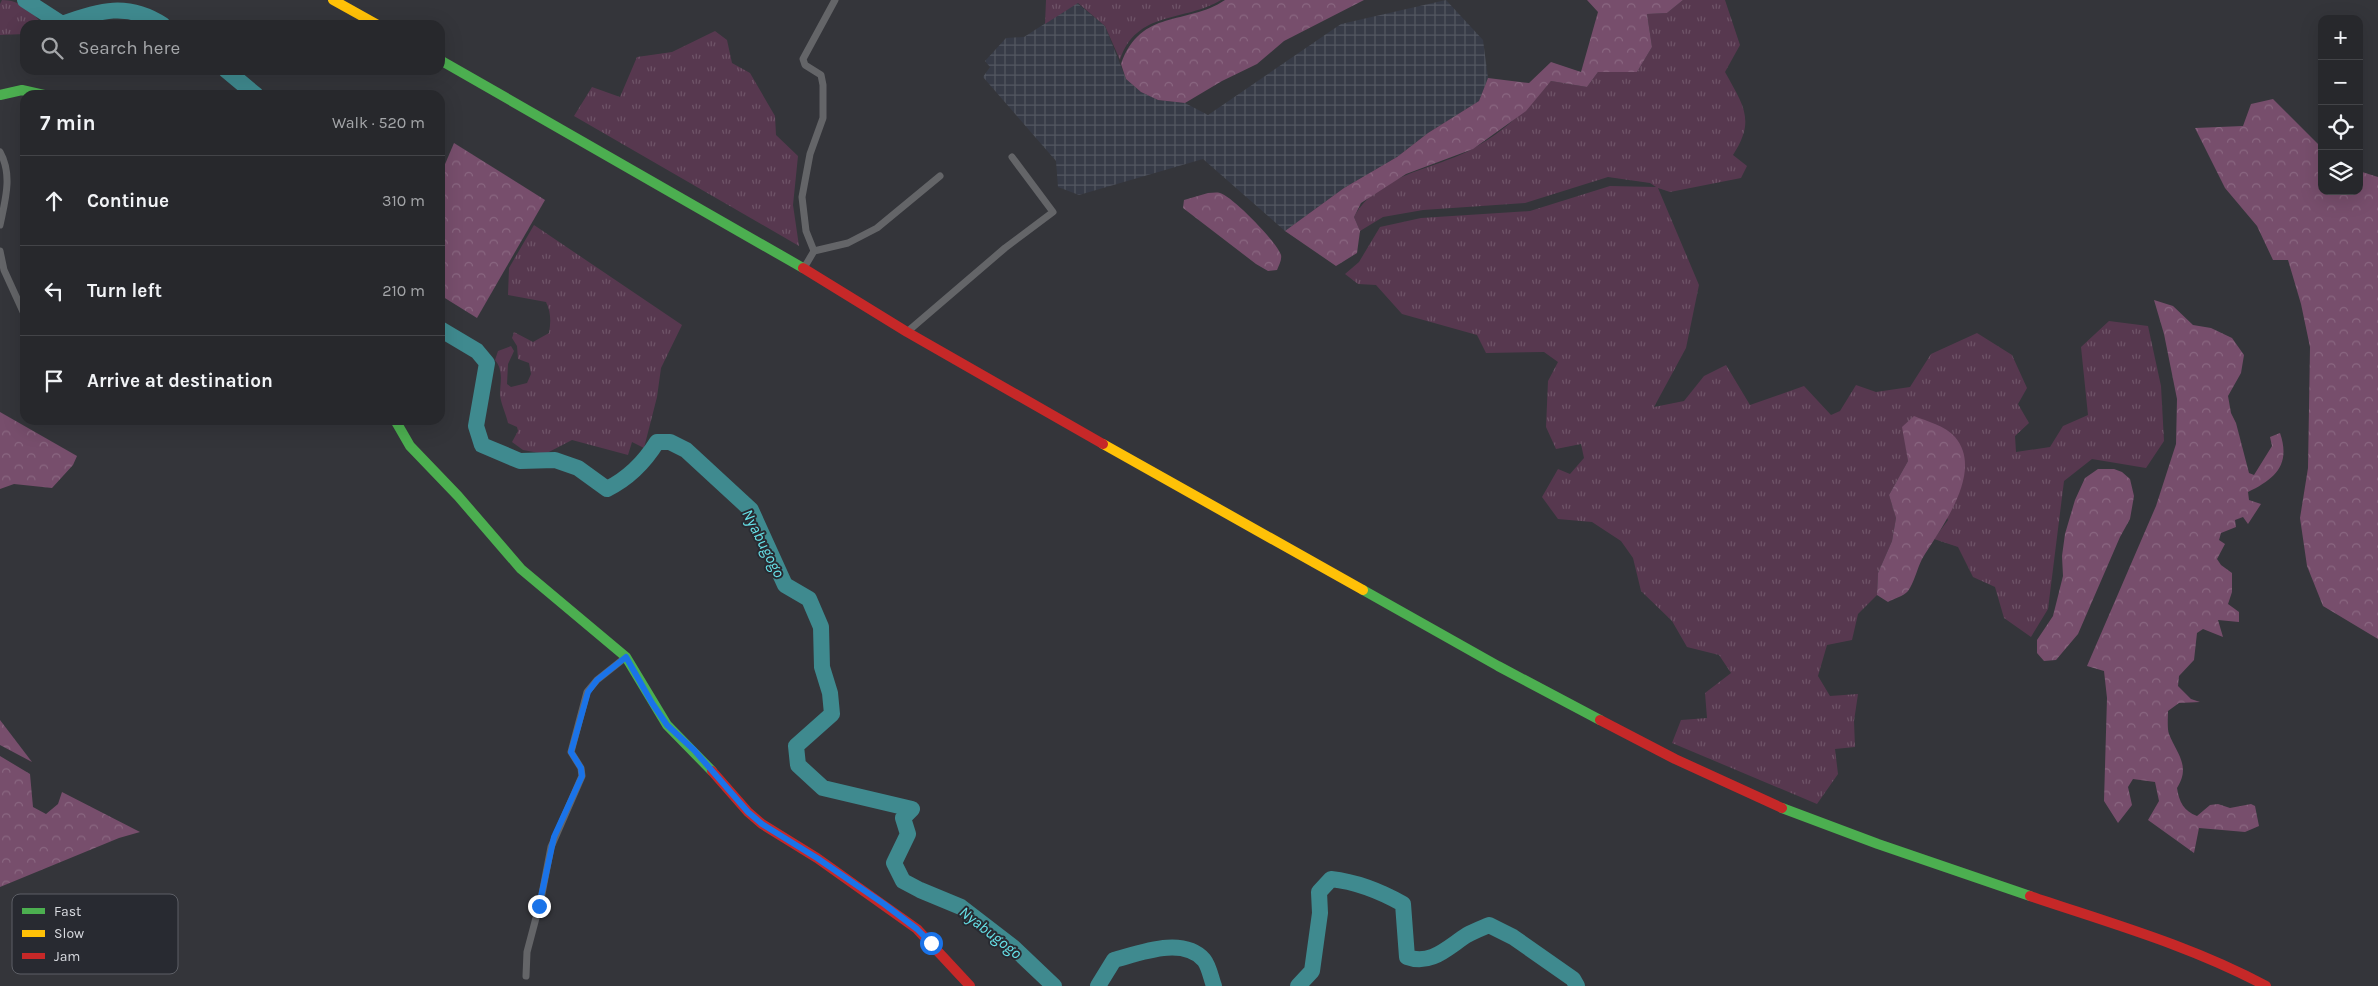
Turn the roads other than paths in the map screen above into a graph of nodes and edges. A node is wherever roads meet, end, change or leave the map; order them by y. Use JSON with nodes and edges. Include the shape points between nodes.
{"nodes":[{"id":1,"x":333,"y":0,"type":"edge"},
{"id":2,"x":835,"y":0,"type":"edge"},
{"id":3,"x":369,"y":20,"type":"edge"},
{"id":4,"x":445,"y":63,"type":"edge"},
{"id":5,"x":20,"y":90,"type":"edge"},
{"id":6,"x":0,"y":95,"type":"edge"},
{"id":7,"x":0,"y":152,"type":"edge"},
{"id":8,"x":1012,"y":156,"type":"dead end"},
{"id":9,"x":940,"y":176,"type":"dead end"},
{"id":10,"x":0,"y":226,"type":"edge"},
{"id":11,"x":0,"y":251,"type":"edge"},
{"id":12,"x":814,"y":251,"type":"junction"},
{"id":13,"x":804,"y":268,"type":"junction"},
{"id":14,"x":20,"y":305,"type":"edge"},
{"id":15,"x":906,"y":332,"type":"junction"},
{"id":16,"x":398,"y":425,"type":"edge"},
{"id":17,"x":626,"y":657,"type":"junction"},
{"id":18,"x":526,"y":976,"type":"dead end"},
{"id":19,"x":970,"y":986,"type":"edge"},
{"id":20,"x":2266,"y":986,"type":"edge"}],
"edges":[{"from":1,"to":3,"type":"main road"},
{"from":2,"to":12,"type":"street","via":[[803,59],[805,65],[823,79],[823,118],[810,154],[802,197],[806,231]]},
{"from":4,"to":13,"type":"main road"},
{"from":5,"to":6,"type":"main road"},
{"from":7,"to":10,"type":"street","via":[[8,178]]},
{"from":8,"to":15,"type":"street","via":[[1053,212]]},
{"from":9,"to":12,"type":"street","via":[[877,228],[848,242]]},
{"from":11,"to":14,"type":"street","via":[[4,270]]},
{"from":12,"to":13,"type":"street"},
{"from":13,"to":15,"type":"main road"},
{"from":15,"to":20,"type":"main road","via":[[1498,666],[1675,760],[1778,806],[1878,844],[2198,953]]},
{"from":16,"to":17,"type":"main road","via":[[410,446],[521,569]]},
{"from":17,"to":18,"type":"street","via":[[591,686],[583,707],[571,752],[582,776],[551,847],[526,952]]},
{"from":17,"to":19,"type":"main road","via":[[667,725],[694,750],[748,812],[917,929]]}]}
